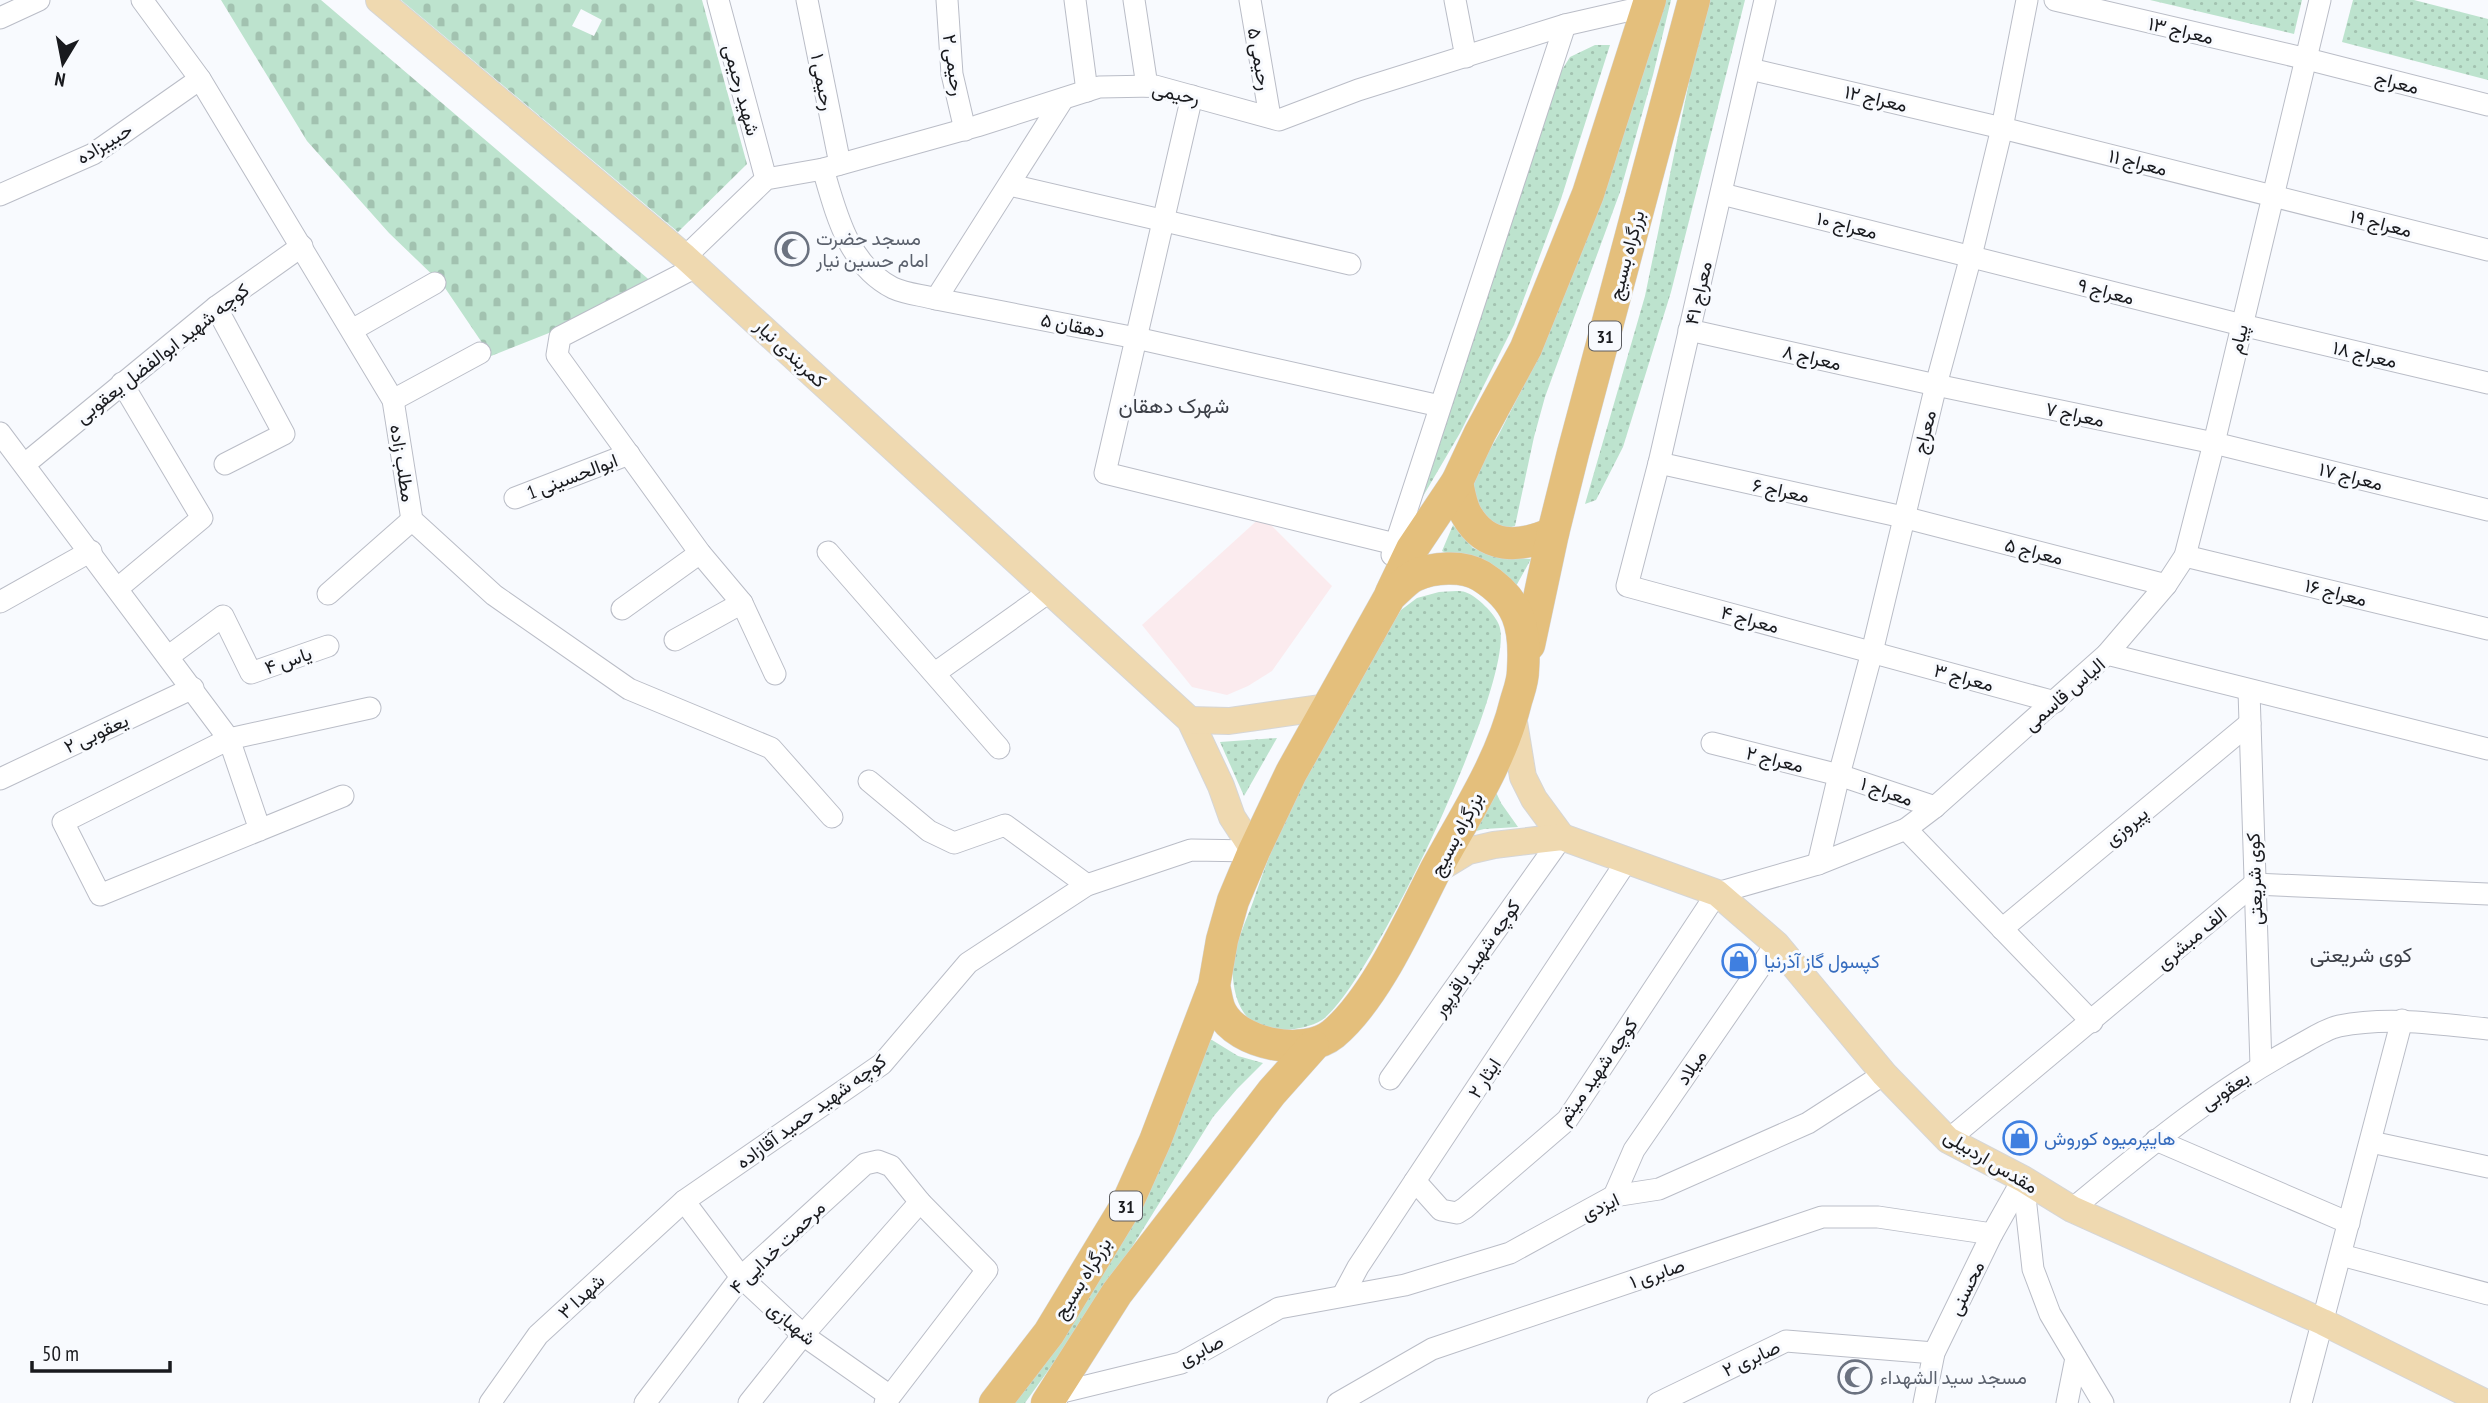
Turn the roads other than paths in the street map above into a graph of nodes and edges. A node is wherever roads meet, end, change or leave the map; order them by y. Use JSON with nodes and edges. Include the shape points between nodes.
{"nodes":[{"id":1,"x":39,"y":0,"type":"edge"},
{"id":2,"x":142,"y":0,"type":"edge"},
{"id":3,"x":379,"y":0,"type":"edge"},
{"id":4,"x":718,"y":0,"type":"edge"},
{"id":5,"x":807,"y":0,"type":"edge"},
{"id":6,"x":947,"y":0,"type":"edge"},
{"id":7,"x":1075,"y":0,"type":"edge"},
{"id":8,"x":1134,"y":0,"type":"edge"},
{"id":9,"x":1250,"y":0,"type":"edge"},
{"id":10,"x":1455,"y":0,"type":"edge"},
{"id":11,"x":1694,"y":0,"type":"edge"},
{"id":12,"x":1765,"y":0,"type":"edge"},
{"id":13,"x":2028,"y":0,"type":"edge"},
{"id":14,"x":2055,"y":0,"type":"edge"},
{"id":15,"x":2320,"y":0,"type":"edge"},
{"id":16,"x":1649,"y":3,"type":"edge"},
{"id":17,"x":0,"y":18,"type":"edge"},
{"id":18,"x":1565,"y":25,"type":"junction"},
{"id":19,"x":1466,"y":57,"type":"junction"},
{"id":20,"x":2307,"y":59,"type":"junction"},
{"id":21,"x":1750,"y":69,"type":"junction"},
{"id":22,"x":200,"y":79,"type":"junction"},
{"id":23,"x":1147,"y":86,"type":"junction"},
{"id":24,"x":1087,"y":91,"type":"junction"},
{"id":25,"x":1192,"y":96,"type":"junction"},
{"id":26,"x":1063,"y":99,"type":"junction"},
{"id":27,"x":2488,"y":105,"type":"edge"},
{"id":28,"x":1269,"y":117,"type":"junction"},
{"id":29,"x":2002,"y":128,"type":"junction"},
{"id":30,"x":965,"y":130,"type":"junction"},
{"id":31,"x":831,"y":166,"type":"junction"},
{"id":32,"x":766,"y":179,"type":"junction"},
{"id":33,"x":1010,"y":185,"type":"junction"},
{"id":34,"x":1722,"y":194,"type":"junction"},
{"id":35,"x":0,"y":195,"type":"edge"},
{"id":36,"x":2273,"y":195,"type":"junction"},
{"id":37,"x":1164,"y":221,"type":"junction"},
{"id":38,"x":302,"y":246,"type":"junction"},
{"id":39,"x":2488,"y":250,"type":"edge"},
{"id":40,"x":1971,"y":256,"type":"junction"},
{"id":41,"x":691,"y":262,"type":"junction"},
{"id":42,"x":1350,"y":264,"type":"dead end"},
{"id":43,"x":435,"y":282,"type":"dead end"},
{"id":44,"x":936,"y":299,"type":"junction"},
{"id":45,"x":216,"y":307,"type":"junction"},
{"id":46,"x":2242,"y":325,"type":"junction"},
{"id":47,"x":352,"y":330,"type":"junction"},
{"id":48,"x":1689,"y":330,"type":"junction"},
{"id":49,"x":1136,"y":338,"type":"junction"},
{"id":50,"x":480,"y":353,"type":"dead end"},
{"id":51,"x":122,"y":383,"type":"junction"},
{"id":52,"x":2488,"y":383,"type":"edge"},
{"id":53,"x":1936,"y":385,"type":"junction"},
{"id":54,"x":393,"y":400,"type":"junction"},
{"id":55,"x":1440,"y":406,"type":"junction"},
{"id":56,"x":0,"y":433,"type":"edge"},
{"id":57,"x":2214,"y":443,"type":"junction"},
{"id":58,"x":629,"y":454,"type":"junction"},
{"id":59,"x":1659,"y":463,"type":"junction"},
{"id":60,"x":25,"y":464,"type":"junction"},
{"id":61,"x":225,"y":464,"type":"dead end"},
{"id":62,"x":1457,"y":482,"type":"junction"},
{"id":63,"x":515,"y":498,"type":"dead end"},
{"id":64,"x":2488,"y":510,"type":"edge"},
{"id":65,"x":1903,"y":517,"type":"junction"},
{"id":66,"x":412,"y":520,"type":"junction"},
{"id":67,"x":1553,"y":533,"type":"junction"},
{"id":68,"x":1395,"y":544,"type":"junction"},
{"id":69,"x":90,"y":551,"type":"junction"},
{"id":70,"x":828,"y":552,"type":"dead end"},
{"id":71,"x":700,"y":553,"type":"junction"},
{"id":72,"x":2185,"y":556,"type":"junction"},
{"id":73,"x":2166,"y":585,"type":"junction"},
{"id":74,"x":1627,"y":586,"type":"joint"},
{"id":75,"x":118,"y":588,"type":"junction"},
{"id":76,"x":1049,"y":592,"type":"junction"},
{"id":77,"x":328,"y":594,"type":"dead end"},
{"id":78,"x":1390,"y":596,"type":"junction"},
{"id":79,"x":0,"y":602,"type":"edge"},
{"id":80,"x":742,"y":603,"type":"junction"},
{"id":81,"x":622,"y":609,"type":"dead end"},
{"id":82,"x":1370,"y":628,"type":"junction"},
{"id":83,"x":2488,"y":629,"type":"edge"},
{"id":84,"x":675,"y":640,"type":"dead end"},
{"id":85,"x":328,"y":646,"type":"dead end"},
{"id":86,"x":1872,"y":652,"type":"junction"},
{"id":87,"x":2107,"y":654,"type":"junction"},
{"id":88,"x":169,"y":656,"type":"junction"},
{"id":89,"x":934,"y":673,"type":"junction"},
{"id":90,"x":775,"y":674,"type":"dead end"},
{"id":91,"x":1523,"y":674,"type":"junction"},
{"id":92,"x":193,"y":688,"type":"junction"},
{"id":93,"x":2249,"y":691,"type":"junction"},
{"id":94,"x":2055,"y":702,"type":"junction"},
{"id":95,"x":1327,"y":707,"type":"junction"},
{"id":96,"x":370,"y":708,"type":"dead end"},
{"id":97,"x":1513,"y":716,"type":"junction"},
{"id":98,"x":1190,"y":720,"type":"junction"},
{"id":99,"x":2250,"y":723,"type":"junction"},
{"id":100,"x":229,"y":739,"type":"junction"},
{"id":101,"x":1712,"y":743,"type":"dead end"},
{"id":102,"x":2487,"y":743,"type":"edge"},
{"id":103,"x":999,"y":748,"type":"dead end"},
{"id":104,"x":1839,"y":775,"type":"junction"},
{"id":105,"x":0,"y":779,"type":"edge"},
{"id":106,"x":869,"y":781,"type":"dead end"},
{"id":107,"x":343,"y":796,"type":"dead end"},
{"id":108,"x":1935,"y":807,"type":"junction"},
{"id":109,"x":832,"y":817,"type":"dead end"},
{"id":110,"x":1906,"y":829,"type":"junction"},
{"id":111,"x":260,"y":830,"type":"junction"},
{"id":112,"x":1562,"y":837,"type":"junction"},
{"id":113,"x":1254,"y":851,"type":"junction"},
{"id":114,"x":1626,"y":862,"type":"junction"},
{"id":115,"x":1818,"y":864,"type":"junction"},
{"id":116,"x":1435,"y":871,"type":"junction"},
{"id":117,"x":2254,"y":884,"type":"junction"},
{"id":118,"x":1087,"y":885,"type":"junction"},
{"id":119,"x":1717,"y":893,"type":"junction"},
{"id":120,"x":2488,"y":894,"type":"edge"},
{"id":121,"x":2002,"y":929,"type":"junction"},
{"id":122,"x":1776,"y":944,"type":"junction"},
{"id":123,"x":1214,"y":986,"type":"junction"},
{"id":124,"x":2402,"y":1020,"type":"junction"},
{"id":125,"x":2092,"y":1022,"type":"junction"},
{"id":126,"x":2488,"y":1029,"type":"edge"},
{"id":127,"x":1313,"y":1046,"type":"junction"},
{"id":128,"x":2261,"y":1066,"type":"junction"},
{"id":129,"x":1884,"y":1074,"type":"junction"},
{"id":130,"x":1390,"y":1079,"type":"dead end"},
{"id":131,"x":1948,"y":1140,"type":"junction"},
{"id":132,"x":2156,"y":1140,"type":"junction"},
{"id":133,"x":2371,"y":1142,"type":"junction"},
{"id":134,"x":2488,"y":1167,"type":"edge"},
{"id":135,"x":2023,"y":1179,"type":"junction"},
{"id":136,"x":1415,"y":1181,"type":"junction"},
{"id":137,"x":1614,"y":1196,"type":"junction"},
{"id":138,"x":684,"y":1201,"type":"junction"},
{"id":139,"x":920,"y":1202,"type":"junction"},
{"id":140,"x":2072,"y":1209,"type":"junction"},
{"id":141,"x":2349,"y":1223,"type":"junction"},
{"id":142,"x":1992,"y":1234,"type":"junction"},
{"id":143,"x":2341,"y":1255,"type":"junction"},
{"id":144,"x":741,"y":1277,"type":"junction"},
{"id":145,"x":2488,"y":1294,"type":"edge"},
{"id":146,"x":1343,"y":1295,"type":"junction"},
{"id":147,"x":2323,"y":1322,"type":"junction"},
{"id":148,"x":803,"y":1335,"type":"junction"},
{"id":149,"x":1934,"y":1353,"type":"junction"},
{"id":150,"x":2076,"y":1358,"type":"junction"},
{"id":151,"x":887,"y":1399,"type":"edge"},
{"id":152,"x":1054,"y":1400,"type":"edge"},
{"id":153,"x":2482,"y":1402,"type":"edge"},
{"id":154,"x":490,"y":1403,"type":"edge"},
{"id":155,"x":645,"y":1403,"type":"edge"},
{"id":156,"x":749,"y":1403,"type":"edge"},
{"id":157,"x":995,"y":1403,"type":"edge"},
{"id":158,"x":1338,"y":1403,"type":"edge"},
{"id":159,"x":1658,"y":1403,"type":"edge"},
{"id":160,"x":1924,"y":1403,"type":"edge"},
{"id":161,"x":2067,"y":1403,"type":"edge"},
{"id":162,"x":2103,"y":1403,"type":"edge"},
{"id":163,"x":2301,"y":1403,"type":"edge"}],
"edges":[{"from":1,"to":17,"type":"street"},
{"from":2,"to":22,"type":"street","name":"مطلب زاده"},
{"from":3,"to":41,"type":"main road","name":"کمربندی نیار"},
{"from":4,"to":32,"type":"street","name":"شهید رحیمی"},
{"from":5,"to":31,"type":"street","name":"رحیمی ۱"},
{"from":6,"to":30,"type":"street","name":"رحیمی ۲","via":[[952,74]]},
{"from":7,"to":24,"type":"street"},
{"from":8,"to":23,"type":"street"},
{"from":9,"to":28,"type":"street","name":"رحیمی ۵"},
{"from":10,"to":19,"type":"street"},
{"from":11,"to":67,"type":"highway","name":"بزرگراه بسیج","number":"31"},
{"from":12,"to":21,"type":"street","name":"معراج ۴۱"},
{"from":13,"to":29,"type":"street","name":"معراج"},
{"from":14,"to":20,"type":"street","name":"معراج ۱۳"},
{"from":15,"to":20,"type":"street","name":"پیام"},
{"from":16,"to":18,"type":"street","name":"رحیمی"},
{"from":16,"to":62,"type":"highway","name":"بزرگراه بسیج","via":[[1587,194],[1531,336]]},
{"from":18,"to":19,"type":"street","name":"رحیمی"},
{"from":18,"to":55,"type":"street"},
{"from":19,"to":28,"type":"street","name":"رحیمی","via":[[1279,120]]},
{"from":20,"to":27,"type":"street","name":"معراج"},
{"from":20,"to":36,"type":"street","name":"پیام"},
{"from":21,"to":29,"type":"street","name":"معراج ۱۲"},
{"from":21,"to":34,"type":"street","name":"معراج ۴۱"},
{"from":22,"to":35,"type":"street","name":"حبیبزاده","via":[[93,154]]},
{"from":22,"to":38,"type":"street","name":"مطلب زاده"},
{"from":23,"to":24,"type":"street","name":"رحیمی"},
{"from":23,"to":25,"type":"street","name":"رحیمی"},
{"from":24,"to":26,"type":"street","name":"رحیمی"},
{"from":25,"to":28,"type":"street","name":"رحیمی"},
{"from":25,"to":37,"type":"street"},
{"from":26,"to":30,"type":"street","name":"رحیمی"},
{"from":26,"to":33,"type":"street"},
{"from":29,"to":36,"type":"street","name":"معراج ۱۱"},
{"from":29,"to":40,"type":"street","name":"معراج"},
{"from":30,"to":31,"type":"street","name":"رحیمی"},
{"from":31,"to":32,"type":"street","name":"رحیمی"},
{"from":31,"to":44,"type":"street","name":"رحیمی ۱","via":[[838,221],[856,256],[872,275],[896,289]]},
{"from":32,"to":41,"type":"street"},
{"from":33,"to":37,"type":"street"},
{"from":33,"to":44,"type":"street"},
{"from":34,"to":40,"type":"street","name":"معراج ۱۰"},
{"from":34,"to":48,"type":"street","name":"معراج ۴۱"},
{"from":36,"to":39,"type":"street","name":"معراج ۱۹"},
{"from":36,"to":46,"type":"street","name":"پیام"},
{"from":37,"to":42,"type":"street"},
{"from":37,"to":49,"type":"street"},
{"from":38,"to":45,"type":"street","name":"کوچه شهید ابوالفضل یعقوبی"},
{"from":38,"to":47,"type":"street","name":"مطلب زاده"},
{"from":40,"to":46,"type":"street","name":"معراج ۹"},
{"from":40,"to":53,"type":"street","name":"معراج"},
{"from":41,"to":58,"type":"street","via":[[560,337],[557,355]]},
{"from":41,"to":76,"type":"main road","name":"کمربندی نیار"},
{"from":43,"to":47,"type":"street"},
{"from":44,"to":49,"type":"street","name":"دهقان ۵"},
{"from":45,"to":51,"type":"street","name":"کوچه شهید ابوالفضل یعقوبی"},
{"from":45,"to":61,"type":"street","via":[[284,434]]},
{"from":46,"to":52,"type":"street","name":"معراج ۱۸"},
{"from":46,"to":57,"type":"street","name":"پیام"},
{"from":47,"to":54,"type":"street","name":"مطلب زاده"},
{"from":48,"to":53,"type":"street","name":"معراج ۸"},
{"from":48,"to":59,"type":"street","name":"معراج ۴۱"},
{"from":49,"to":55,"type":"street","name":"دهقان ۵"},
{"from":49,"to":68,"type":"street","via":[[1105,473]]},
{"from":50,"to":54,"type":"street"},
{"from":51,"to":60,"type":"street","name":"کوچه شهید ابوالفضل یعقوبی"},
{"from":51,"to":75,"type":"street","via":[[202,518]]},
{"from":53,"to":57,"type":"street","name":"معراج ۷"},
{"from":53,"to":65,"type":"street","name":"معراج"},
{"from":54,"to":66,"type":"street","name":"مطلب زاده"},
{"from":55,"to":68,"type":"street"},
{"from":56,"to":60,"type":"street"},
{"from":57,"to":64,"type":"street","name":"معراج ۱۷"},
{"from":57,"to":72,"type":"street","name":"پیام"},
{"from":58,"to":63,"type":"street","name":"ابوالحسینی 1"},
{"from":58,"to":71,"type":"street"},
{"from":59,"to":65,"type":"street","name":"معراج ۶"},
{"from":59,"to":74,"type":"street","name":"معراج ۴۱"},
{"from":60,"to":69,"type":"street"},
{"from":62,"to":67,"type":"highway","via":[[1465,512],[1480,534],[1508,544],[1533,542]]},
{"from":62,"to":78,"type":"highway","name":"بزرگراه بسیج","via":[[1412,549]]},
{"from":65,"to":73,"type":"street","name":"معراج ۵"},
{"from":65,"to":86,"type":"street","name":"معراج"},
{"from":66,"to":77,"type":"street"},
{"from":66,"to":109,"type":"street","name":"مطلب زاده","via":[[494,595],[629,689],[771,748]]},
{"from":67,"to":91,"type":"highway","name":"بزرگراه بسیج","number":"31"},
{"from":68,"to":82,"type":"street"},
{"from":69,"to":75,"type":"street"},
{"from":69,"to":79,"type":"street"},
{"from":70,"to":89,"type":"street"},
{"from":71,"to":80,"type":"street"},
{"from":71,"to":81,"type":"street"},
{"from":72,"to":73,"type":"street","name":"پیام"},
{"from":72,"to":83,"type":"street","name":"معراج ۱۶"},
{"from":73,"to":87,"type":"street","name":"پیام"},
{"from":74,"to":86,"type":"street","name":"معراج ۴"},
{"from":75,"to":88,"type":"street"},
{"from":76,"to":89,"type":"street"},
{"from":76,"to":98,"type":"main road","name":"کمربندی نیار"},
{"from":78,"to":82,"type":"highway","name":"بزرگراه بسیج"},
{"from":78,"to":91,"type":"highway","name":"بزرگراه بسیج","via":[[1414,576],[1444,568],[1475,572],[1502,589],[1519,615]]},
{"from":80,"to":84,"type":"street"},
{"from":80,"to":90,"type":"street"},
{"from":82,"to":95,"type":"highway","name":"بزرگراه بسیج"},
{"from":85,"to":88,"type":"street","name":"یاس ۴","via":[[251,673],[223,616]]},
{"from":86,"to":94,"type":"street","name":"معراج ۳"},
{"from":86,"to":104,"type":"street","name":"معراج"},
{"from":87,"to":93,"type":"street","name":"الیاس قاسمی"},
{"from":87,"to":94,"type":"street","name":"الیاس قاسمی"},
{"from":88,"to":92,"type":"street"},
{"from":89,"to":103,"type":"street"},
{"from":91,"to":97,"type":"highway","name":"بزرگراه بسیج"},
{"from":92,"to":100,"type":"street"},
{"from":92,"to":105,"type":"street","name":"یعقوبی ۲"},
{"from":93,"to":99,"type":"street","name":"کوی شریعتی"},
{"from":93,"to":102,"type":"street","name":"الیاس قاسمی"},
{"from":94,"to":108,"type":"street","name":"الیاس قاسمی"},
{"from":95,"to":98,"type":"main road","via":[[1229,721]]},
{"from":95,"to":113,"type":"highway","name":"بزرگراه بسیج"},
{"from":96,"to":100,"type":"street"},
{"from":97,"to":112,"type":"main road","via":[[1523,777]]},
{"from":97,"to":116,"type":"highway","name":"بزرگراه بسیج","via":[[1489,772]]},
{"from":98,"to":113,"type":"main road","via":[[1232,817]]},
{"from":99,"to":117,"type":"street","name":"کوی شریعتی"},
{"from":99,"to":121,"type":"street","name":"پیروزی"},
{"from":100,"to":111,"type":"street"},
{"from":100,"to":111,"type":"street","via":[[63,822],[100,895]]},
{"from":101,"to":104,"type":"street","name":"معراج ۲"},
{"from":104,"to":108,"type":"street","name":"معراج ۱"},
{"from":104,"to":115,"type":"street","name":"معراج"},
{"from":106,"to":118,"type":"street","via":[[937,835],[954,843],[1005,825]]},
{"from":107,"to":111,"type":"street"},
{"from":108,"to":110,"type":"street","name":"الیاس قاسمی"},
{"from":110,"to":115,"type":"street","name":"الیاس قاسمی"},
{"from":110,"to":121,"type":"street"},
{"from":112,"to":114,"type":"main road","name":"مقدس اردبیلی"},
{"from":112,"to":116,"type":"main road","via":[[1468,851]]},
{"from":112,"to":130,"type":"street","name":"کوچه شهید باقرپور"},
{"from":113,"to":118,"type":"street","name":"کوچه شهید حمید آقازاده","via":[[1191,850]]},
{"from":113,"to":123,"type":"highway","name":"بزرگراه بسیج","via":[[1233,901]]},
{"from":114,"to":119,"type":"main road","name":"مقدس اردبیلی"},
{"from":114,"to":136,"type":"street","name":"ایثار ۲"},
{"from":115,"to":119,"type":"street","name":"الیاس قاسمی"},
{"from":116,"to":127,"type":"highway","name":"بزرگراه بسیج","via":[[1361,1005],[1333,1035]]},
{"from":117,"to":120,"type":"street"},
{"from":117,"to":125,"type":"street","name":"الف مبشری"},
{"from":117,"to":128,"type":"street","name":"کوی شریعتی"},
{"from":118,"to":138,"type":"street","name":"کوچه شهید حمید آقازاده","via":[[968,963],[882,1064]]},
{"from":119,"to":122,"type":"main road","name":"مقدس اردبیلی"},
{"from":119,"to":136,"type":"street","name":"کوچه شهید میثم","via":[[1567,1120],[1457,1213],[1441,1210]]},
{"from":121,"to":125,"type":"street"},
{"from":122,"to":129,"type":"main road","name":"مقدس اردبیلی"},
{"from":122,"to":137,"type":"street","name":"میلاد","via":[[1634,1150]]},
{"from":123,"to":127,"type":"highway","via":[[1221,1012],[1238,1032],[1258,1041]]},
{"from":123,"to":157,"type":"highway","name":"بزرگراه بسیج","number":"31","via":[[1126,1206],[1048,1333]]},
{"from":124,"to":126,"type":"street","name":"یعقوبی"},
{"from":124,"to":128,"type":"street","name":"یعقوبی","via":[[2337,1026]]},
{"from":124,"to":133,"type":"street"},
{"from":125,"to":131,"type":"street","name":"الف مبشری"},
{"from":127,"to":152,"type":"highway","name":"بزرگراه بسیج","number":"31","via":[[1272,1092],[1117,1293]]},
{"from":128,"to":132,"type":"street","name":"یعقوبی"},
{"from":129,"to":131,"type":"main road","name":"مقدس اردبیلی"},
{"from":129,"to":137,"type":"street","name":"ایزدی","via":[[1808,1123],[1659,1189]]},
{"from":131,"to":135,"type":"main road","name":"مقدس اردبیلی"},
{"from":132,"to":140,"type":"street","name":"یعقوبی"},
{"from":132,"to":141,"type":"street"},
{"from":133,"to":134,"type":"street"},
{"from":133,"to":141,"type":"street"},
{"from":135,"to":140,"type":"main road","name":"مقدس اردبیلی"},
{"from":135,"to":142,"type":"street","name":"محسنی"},
{"from":135,"to":150,"type":"street","via":[[2033,1269],[2050,1314]]},
{"from":136,"to":146,"type":"street","name":"ایثار ۲"},
{"from":137,"to":146,"type":"street","name":"ایزدی","via":[[1510,1253],[1405,1285]]},
{"from":138,"to":144,"type":"street","name":"شهبازی"},
{"from":138,"to":154,"type":"street","name":"شهدا ۳","via":[[538,1335]]},
{"from":139,"to":144,"type":"street","name":"مرحمت خدایی ۴","via":[[891,1166],[878,1161],[865,1164]]},
{"from":139,"to":148,"type":"street"},
{"from":139,"to":151,"type":"street","via":[[987,1270]]},
{"from":140,"to":147,"type":"main road","name":"مقدس اردبیلی"},
{"from":141,"to":143,"type":"street"},
{"from":142,"to":149,"type":"street","name":"محسنی"},
{"from":142,"to":158,"type":"street","name":"صابری ۱","via":[[1878,1217],[1822,1217],[1432,1349]]},
{"from":143,"to":145,"type":"street"},
{"from":143,"to":147,"type":"street"},
{"from":144,"to":148,"type":"street","name":"شهبازی"},
{"from":144,"to":155,"type":"street","name":"مرحمت خدایی ۴"},
{"from":146,"to":152,"type":"street","name":"صابری","via":[[1279,1308],[1181,1363]]},
{"from":147,"to":153,"type":"main road","name":"مقدس اردبیلی"},
{"from":147,"to":163,"type":"street"},
{"from":148,"to":151,"type":"street","name":"شهبازی"},
{"from":148,"to":156,"type":"street"},
{"from":149,"to":159,"type":"street","name":"صابری ۲","via":[[1786,1341]]},
{"from":149,"to":160,"type":"street","name":"محسنی"},
{"from":150,"to":161,"type":"street"},
{"from":150,"to":162,"type":"street"}]}
